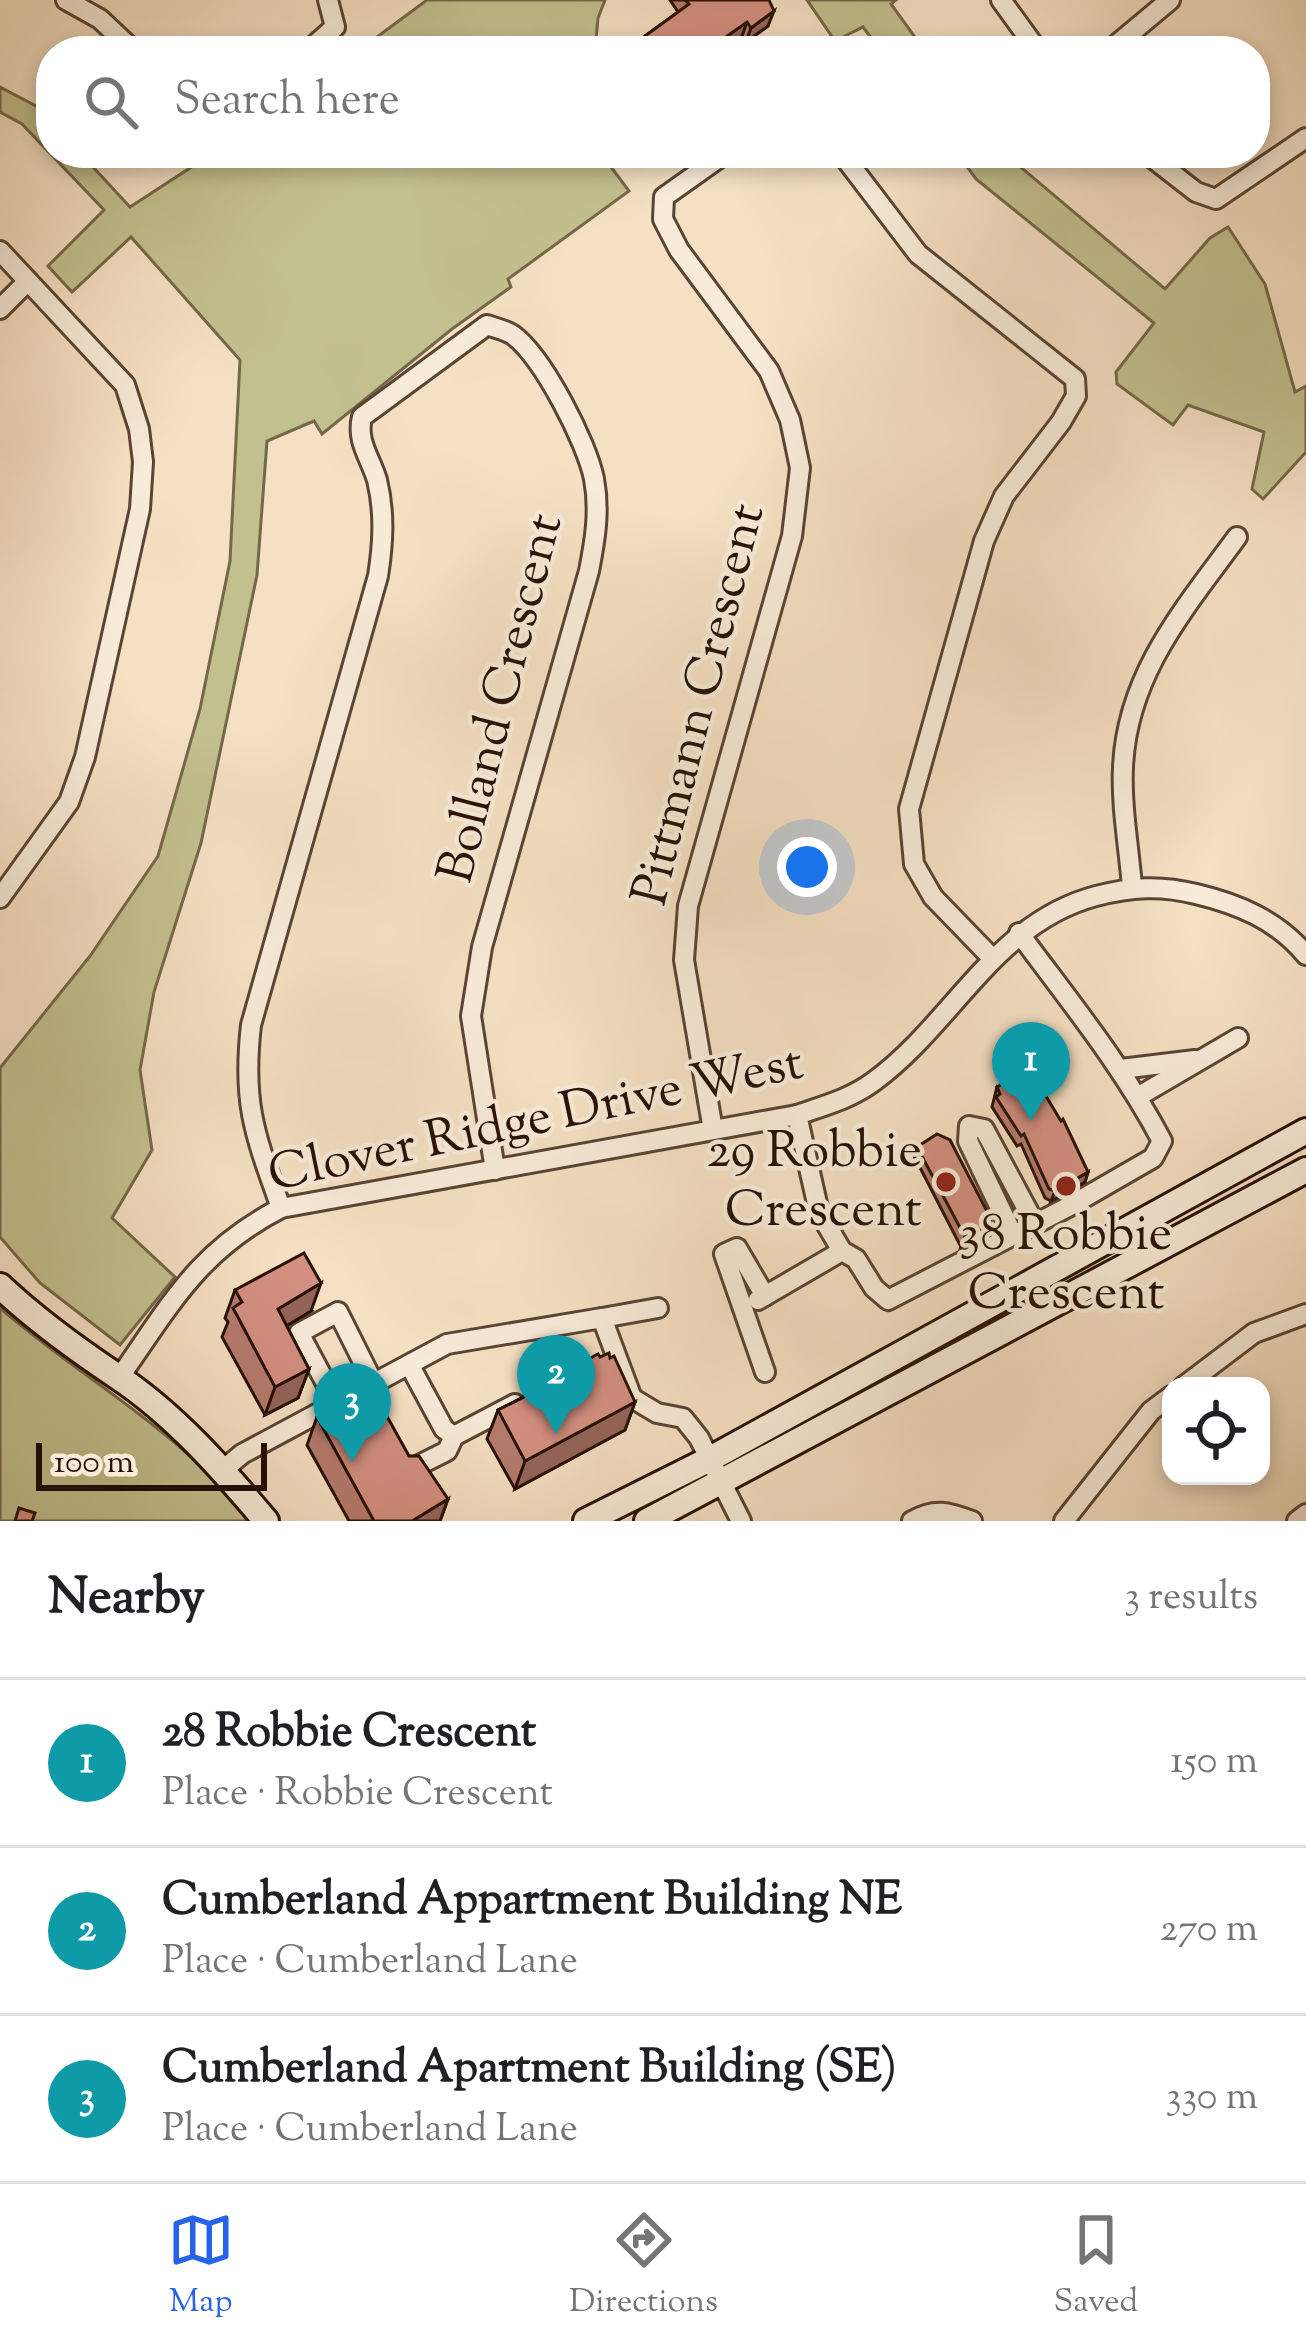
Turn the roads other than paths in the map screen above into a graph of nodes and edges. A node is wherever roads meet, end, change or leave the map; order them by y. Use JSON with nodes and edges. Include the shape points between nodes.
{"nodes":[{"id":1,"x":66,"y":0,"type":"edge"},
{"id":2,"x":328,"y":0,"type":"edge"},
{"id":3,"x":1000,"y":0,"type":"edge"},
{"id":4,"x":1170,"y":0,"type":"edge"},
{"id":5,"x":118,"y":36,"type":"edge"},
{"id":6,"x":325,"y":36,"type":"edge"},
{"id":7,"x":1027,"y":36,"type":"edge"},
{"id":8,"x":1127,"y":36,"type":"edge"},
{"id":9,"x":1306,"y":138,"type":"edge"},
{"id":10,"x":1270,"y":162,"type":"edge"},
{"id":11,"x":705,"y":168,"type":"edge"},
{"id":12,"x":852,"y":168,"type":"edge"},
{"id":13,"x":1165,"y":168,"type":"edge"},
{"id":14,"x":1262,"y":168,"type":"edge"},
{"id":15,"x":0,"y":250,"type":"edge"},
{"id":16,"x":28,"y":280,"type":"junction"},
{"id":17,"x":0,"y":309,"type":"edge"},
{"id":18,"x":1237,"y":537,"type":"dead end"},
{"id":19,"x":1132,"y":887,"type":"junction"},
{"id":20,"x":0,"y":898,"type":"edge"},
{"id":21,"x":1019,"y":933,"type":"junction"},
{"id":22,"x":1306,"y":955,"type":"edge"},
{"id":23,"x":993,"y":959,"type":"junction"},
{"id":24,"x":1238,"y":1038,"type":"dead end"},
{"id":25,"x":1200,"y":1059,"type":"junction"},
{"id":26,"x":1121,"y":1069,"type":"junction"},
{"id":27,"x":1139,"y":1096,"type":"junction"},
{"id":28,"x":797,"y":1115,"type":"junction"},
{"id":29,"x":713,"y":1130,"type":"junction"},
{"id":30,"x":1306,"y":1131,"type":"edge"},
{"id":31,"x":496,"y":1169,"type":"junction"},
{"id":32,"x":1306,"y":1170,"type":"edge"},
{"id":33,"x":281,"y":1208,"type":"junction"},
{"id":34,"x":1035,"y":1224,"type":"junction"},
{"id":35,"x":1013,"y":1235,"type":"junction"},
{"id":36,"x":842,"y":1251,"type":"junction"},
{"id":37,"x":0,"y":1286,"type":"edge"},
{"id":38,"x":765,"y":1296,"type":"junction"},
{"id":39,"x":658,"y":1308,"type":"dead end"},
{"id":40,"x":744,"y":1308,"type":"junction"},
{"id":41,"x":1306,"y":1314,"type":"edge"},
{"id":42,"x":602,"y":1318,"type":"junction"},
{"id":43,"x":410,"y":1366,"type":"junction"},
{"id":44,"x":765,"y":1372,"type":"dead end"},
{"id":45,"x":1196,"y":1377,"type":"edge"},
{"id":46,"x":119,"y":1378,"type":"junction"},
{"id":47,"x":369,"y":1389,"type":"junction"},
{"id":48,"x":526,"y":1398,"type":"edge"},
{"id":49,"x":1162,"y":1403,"type":"edge"},
{"id":50,"x":337,"y":1404,"type":"junction"},
{"id":51,"x":376,"y":1416,"type":"edge"},
{"id":52,"x":454,"y":1436,"type":"junction"},
{"id":53,"x":397,"y":1453,"type":"edge"},
{"id":54,"x":223,"y":1470,"type":"junction"},
{"id":55,"x":714,"y":1470,"type":"junction"},
{"id":56,"x":1306,"y":1514,"type":"edge"},
{"id":57,"x":266,"y":1521,"type":"edge"},
{"id":58,"x":586,"y":1521,"type":"edge"},
{"id":59,"x":647,"y":1521,"type":"edge"},
{"id":60,"x":741,"y":1521,"type":"edge"},
{"id":61,"x":912,"y":1521,"type":"edge"},
{"id":62,"x":973,"y":1521,"type":"edge"},
{"id":63,"x":1064,"y":1521,"type":"edge"},
{"id":64,"x":1297,"y":1521,"type":"edge"}],
"edges":[{"from":1,"to":5,"type":"street"},
{"from":2,"to":6,"type":"street","via":[[335,27]]},
{"from":3,"to":7,"type":"street"},
{"from":4,"to":8,"type":"street"},
{"from":9,"to":10,"type":"street"},
{"from":11,"to":29,"type":"street","name":"Pittmann Crescent","via":[[664,197],[662,219],[769,371],[800,468],[792,536],[688,906],[684,961]]},
{"from":12,"to":23,"type":"street","via":[[918,254],[1075,379],[1077,389],[1004,496],[984,541],[909,809],[914,864],[933,898]]},
{"from":13,"to":14,"type":"street","via":[[1216,199]]},
{"from":15,"to":16,"type":"street"},
{"from":16,"to":17,"type":"street"},
{"from":16,"to":20,"type":"street","via":[[125,385],[143,461],[140,509],[85,757],[70,802]]},
{"from":18,"to":19,"type":"street","via":[[1165,636],[1133,706],[1123,768]]},
{"from":19,"to":21,"type":"street","name":"Clover Ridge Drive West","via":[[1051,913]]},
{"from":19,"to":22,"type":"street","name":"Clover Ridge Drive West","via":[[1229,902],[1263,917]]},
{"from":21,"to":23,"type":"street","name":"Clover Ridge Drive West"},
{"from":21,"to":26,"type":"street"},
{"from":23,"to":28,"type":"street","name":"Clover Ridge Drive West","via":[[874,1082]]},
{"from":24,"to":25,"type":"street"},
{"from":25,"to":26,"type":"street"},
{"from":25,"to":27,"type":"street"},
{"from":26,"to":27,"type":"street"},
{"from":27,"to":34,"type":"street","via":[[1162,1141],[1153,1158]]},
{"from":28,"to":29,"type":"street","name":"Clover Ridge Drive West"},
{"from":28,"to":36,"type":"street","via":[[812,1192]]},
{"from":29,"to":31,"type":"street","name":"Clover Ridge Drive West"},
{"from":30,"to":55,"type":"main road"},
{"from":31,"to":33,"type":"street","name":"Clover Ridge Drive West"},
{"from":31,"to":33,"type":"street","name":"Bolland Crescent","via":[[471,1016],[482,947],[598,525],[594,478],[575,423],[512,334],[487,325],[362,417],[358,433],[385,534],[378,576],[251,1025],[245,1076],[250,1120]]},
{"from":32,"to":55,"type":"main road"},
{"from":33,"to":46,"type":"street","name":"Clover Ridge Drive West","via":[[214,1252]]},
{"from":34,"to":35,"type":"street"},
{"from":34,"to":35,"type":"street","via":[[984,1129],[969,1126],[968,1141]]},
{"from":35,"to":36,"type":"street","via":[[888,1300]]},
{"from":36,"to":38,"type":"street"},
{"from":37,"to":46,"type":"main road"},
{"from":38,"to":40,"type":"street"},
{"from":38,"to":40,"type":"street","via":[[736,1248],[724,1254]]},
{"from":39,"to":42,"type":"street"},
{"from":40,"to":44,"type":"street"},
{"from":41,"to":45,"type":"street","via":[[1254,1333]]},
{"from":42,"to":43,"type":"street","via":[[447,1344]]},
{"from":42,"to":55,"type":"street","via":[[632,1398],[683,1418]]},
{"from":43,"to":47,"type":"street"},
{"from":43,"to":52,"type":"street"},
{"from":46,"to":54,"type":"main road"},
{"from":47,"to":50,"type":"street"},
{"from":47,"to":50,"type":"street","via":[[338,1312],[299,1333]]},
{"from":47,"to":51,"type":"street"},
{"from":48,"to":52,"type":"street"},
{"from":49,"to":63,"type":"street"},
{"from":50,"to":54,"type":"street"},
{"from":52,"to":53,"type":"street","via":[[447,1450],[406,1471]]},
{"from":54,"to":57,"type":"main road"},
{"from":55,"to":58,"type":"main road"},
{"from":55,"to":59,"type":"main road"},
{"from":55,"to":60,"type":"street"},
{"from":56,"to":64,"type":"street"},
{"from":61,"to":62,"type":"street","via":[[946,1511]]}]}
